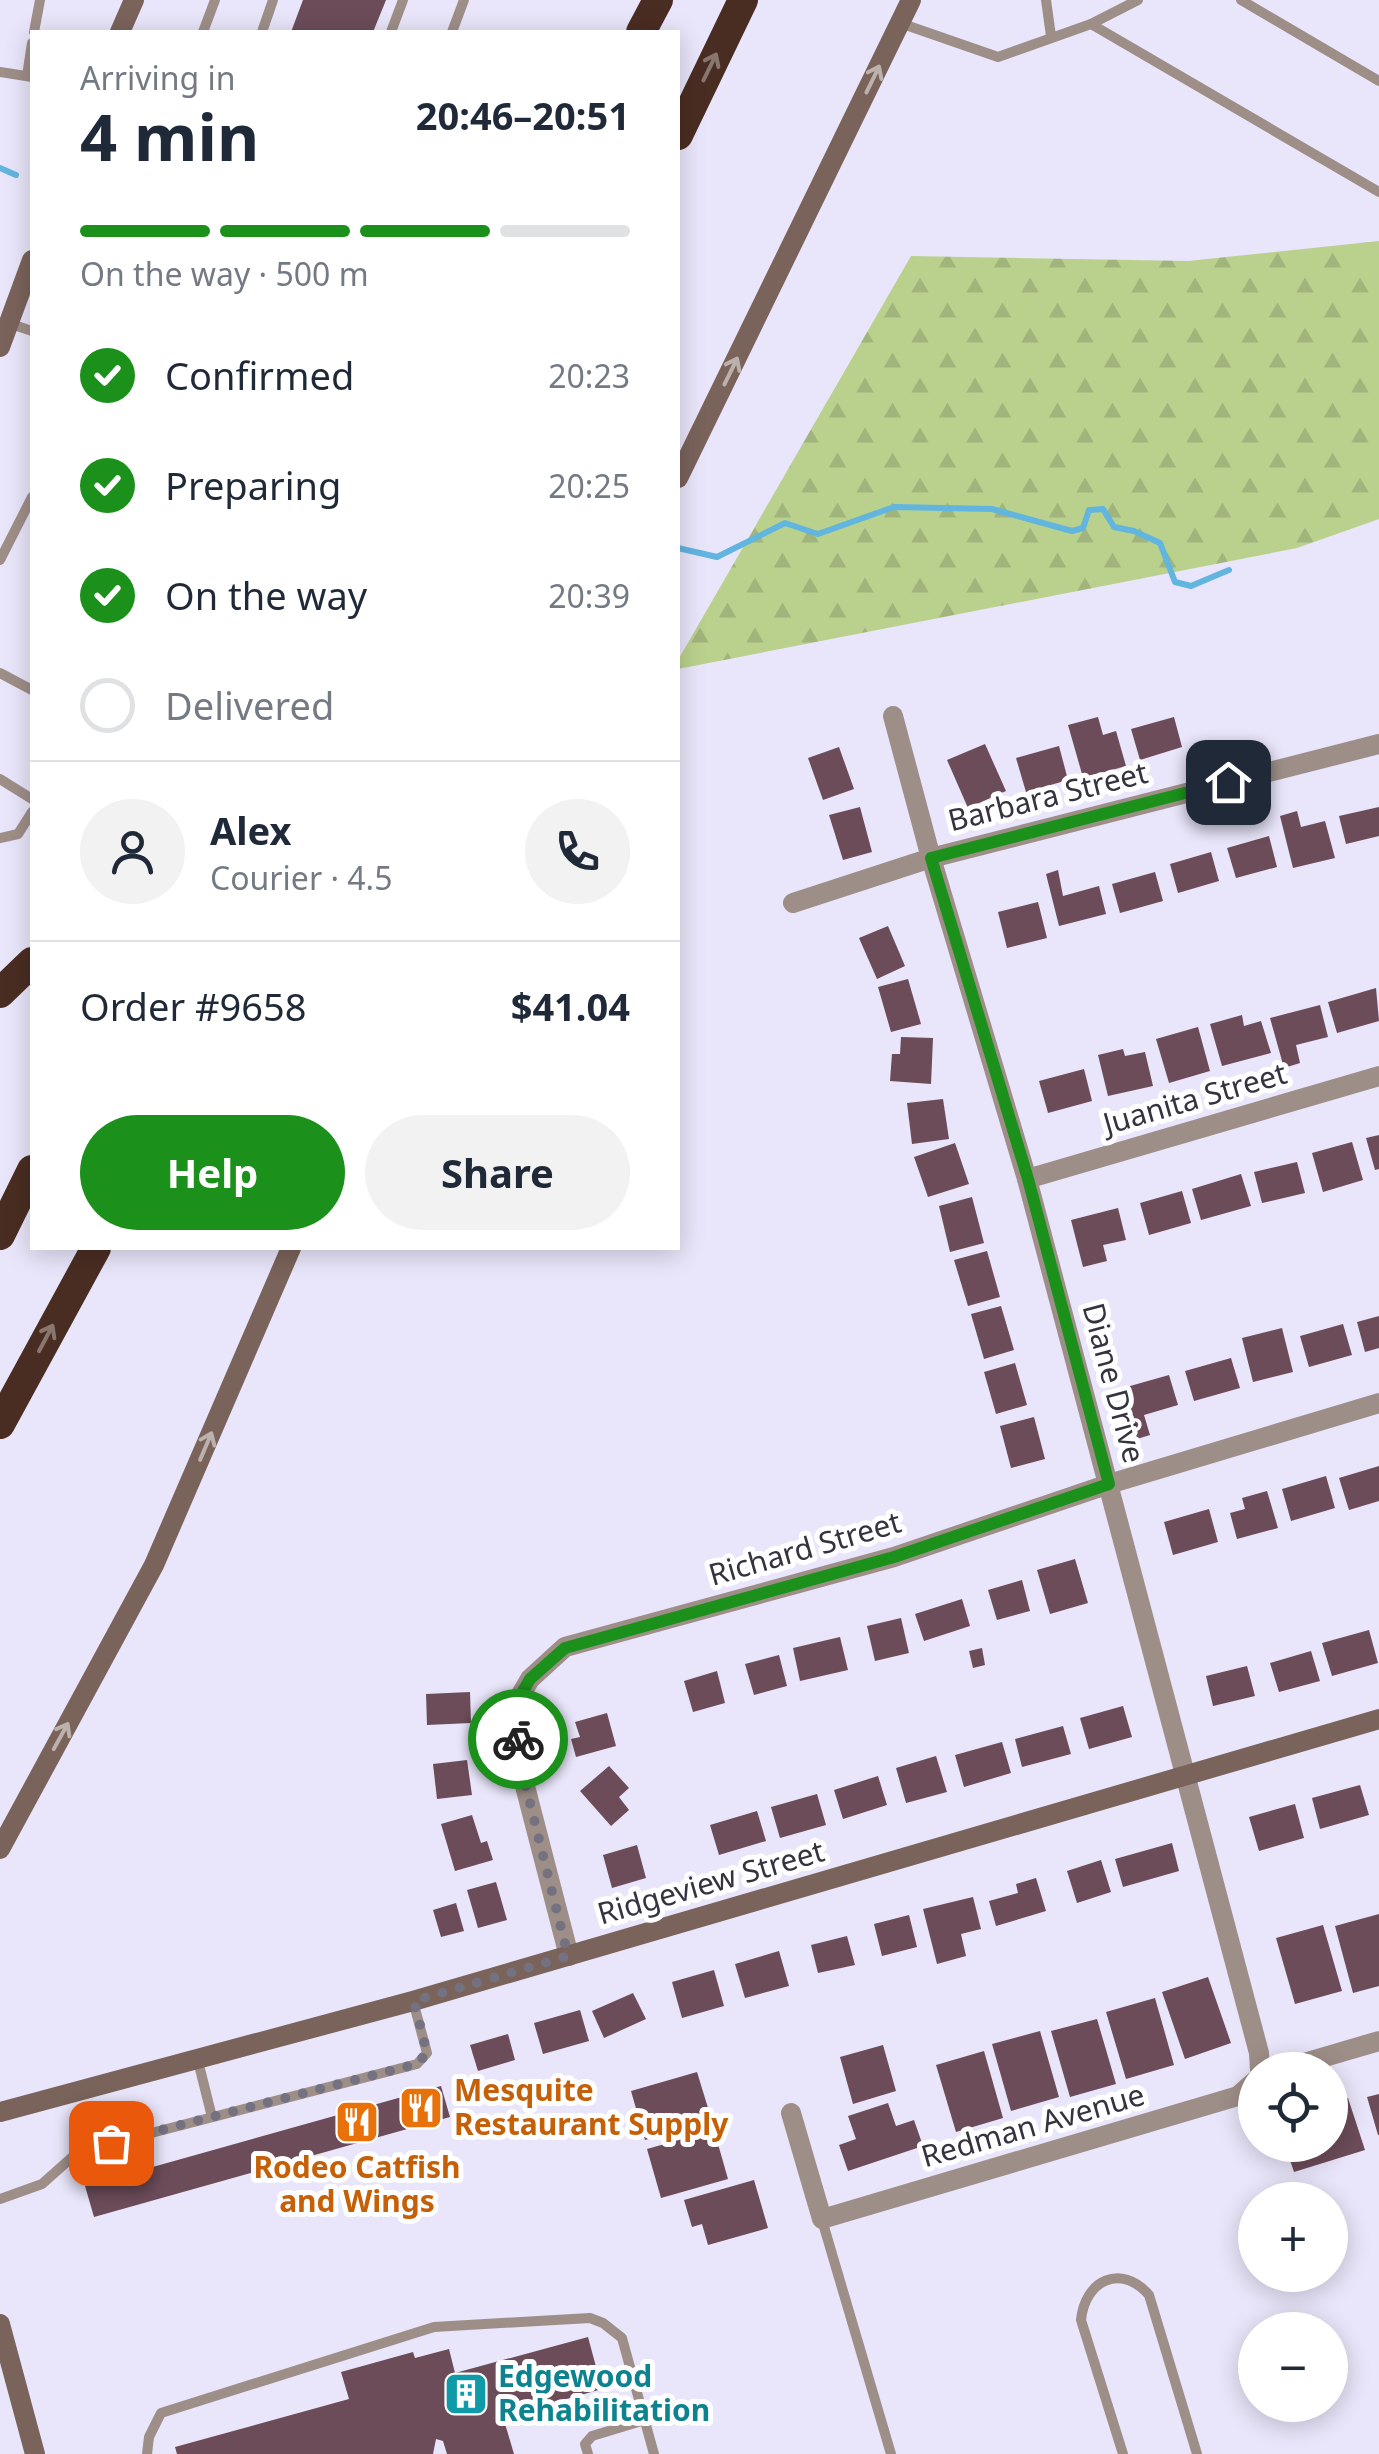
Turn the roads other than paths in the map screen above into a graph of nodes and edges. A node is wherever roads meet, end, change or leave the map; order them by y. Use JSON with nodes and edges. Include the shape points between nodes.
{"nodes":[{"id":1,"x":40,"y":0,"type":"edge"},
{"id":2,"x":134,"y":0,"type":"edge"},
{"id":3,"x":215,"y":0,"type":"edge"},
{"id":4,"x":274,"y":0,"type":"edge"},
{"id":5,"x":403,"y":0,"type":"edge"},
{"id":6,"x":464,"y":0,"type":"edge"},
{"id":7,"x":644,"y":0,"type":"edge"},
{"id":8,"x":658,"y":0,"type":"edge"},
{"id":9,"x":743,"y":0,"type":"edge"},
{"id":10,"x":911,"y":0,"type":"edge"},
{"id":11,"x":1046,"y":0,"type":"edge"},
{"id":12,"x":1138,"y":0,"type":"edge"},
{"id":13,"x":1241,"y":0,"type":"edge"},
{"id":14,"x":900,"y":23,"type":"junction"},
{"id":15,"x":1091,"y":24,"type":"junction"},
{"id":16,"x":34,"y":30,"type":"edge"},
{"id":17,"x":121,"y":30,"type":"edge"},
{"id":18,"x":204,"y":30,"type":"edge"},
{"id":19,"x":263,"y":30,"type":"edge"},
{"id":20,"x":392,"y":30,"type":"edge"},
{"id":21,"x":453,"y":30,"type":"edge"},
{"id":22,"x":633,"y":30,"type":"edge"},
{"id":23,"x":642,"y":30,"type":"edge"},
{"id":24,"x":1051,"y":36,"type":"junction"},
{"id":25,"x":0,"y":72,"type":"edge"},
{"id":26,"x":30,"y":77,"type":"edge"},
{"id":27,"x":1379,"y":80,"type":"edge"},
{"id":28,"x":680,"y":131,"type":"edge"},
{"id":29,"x":1379,"y":192,"type":"edge"},
{"id":30,"x":30,"y":264,"type":"edge"},
{"id":31,"x":4,"y":322,"type":"edge"},
{"id":32,"x":30,"y":330,"type":"edge"},
{"id":33,"x":0,"y":347,"type":"edge"},
{"id":34,"x":683,"y":468,"type":"edge"},
{"id":35,"x":30,"y":501,"type":"edge"},
{"id":36,"x":0,"y":560,"type":"edge"},
{"id":37,"x":0,"y":673,"type":"edge"},
{"id":38,"x":30,"y":689,"type":"edge"},
{"id":39,"x":893,"y":716,"type":"dead end"},
{"id":40,"x":1379,"y":744,"type":"edge"},
{"id":41,"x":0,"y":779,"type":"edge"},
{"id":42,"x":30,"y":798,"type":"edge"},
{"id":43,"x":30,"y":815,"type":"edge"},
{"id":44,"x":0,"y":838,"type":"edge"},
{"id":45,"x":931,"y":858,"type":"junction"},
{"id":46,"x":793,"y":904,"type":"dead end"},
{"id":47,"x":30,"y":964,"type":"edge"},
{"id":48,"x":0,"y":993,"type":"edge"},
{"id":49,"x":1379,"y":1076,"type":"edge"},
{"id":50,"x":30,"y":1174,"type":"edge"},
{"id":51,"x":1028,"y":1179,"type":"junction"},
{"id":52,"x":0,"y":1234,"type":"edge"},
{"id":53,"x":95,"y":1250,"type":"edge"},
{"id":54,"x":290,"y":1250,"type":"edge"},
{"id":55,"x":1379,"y":1403,"type":"edge"},
{"id":56,"x":0,"y":1424,"type":"edge"},
{"id":57,"x":1109,"y":1484,"type":"junction"},
{"id":58,"x":1379,"y":1719,"type":"edge"},
{"id":59,"x":1183,"y":1776,"type":"junction"},
{"id":60,"x":0,"y":1848,"type":"edge"},
{"id":61,"x":568,"y":1956,"type":"junction"},
{"id":62,"x":414,"y":2001,"type":"junction"},
{"id":63,"x":1379,"y":2042,"type":"edge"},
{"id":64,"x":1259,"y":2052,"type":"edge"},
{"id":65,"x":1344,"y":2052,"type":"edge"},
{"id":66,"x":198,"y":2061,"type":"junction"},
{"id":67,"x":1238,"y":2096,"type":"edge"},
{"id":68,"x":0,"y":2112,"type":"edge"},
{"id":69,"x":791,"y":2114,"type":"dead end"},
{"id":70,"x":212,"y":2117,"type":"junction"},
{"id":71,"x":0,"y":2199,"type":"edge"},
{"id":72,"x":822,"y":2219,"type":"junction"},
{"id":73,"x":0,"y":2324,"type":"edge"},
{"id":74,"x":644,"y":2420,"type":"junction"},
{"id":75,"x":35,"y":2454,"type":"edge"},
{"id":76,"x":148,"y":2454,"type":"edge"},
{"id":77,"x":588,"y":2454,"type":"edge"},
{"id":78,"x":654,"y":2454,"type":"edge"},
{"id":79,"x":891,"y":2454,"type":"edge"},
{"id":80,"x":1123,"y":2454,"type":"edge"},
{"id":81,"x":1197,"y":2454,"type":"edge"}],
"edges":[{"from":1,"to":16,"type":"lane"},
{"from":2,"to":17,"type":"street"},
{"from":3,"to":18,"type":"lane"},
{"from":4,"to":19,"type":"lane"},
{"from":5,"to":20,"type":"lane"},
{"from":6,"to":21,"type":"lane"},
{"from":7,"to":22,"type":"highway"},
{"from":8,"to":23,"type":"highway"},
{"from":28,"to":9,"type":"highway","one_way":true},
{"from":10,"to":14,"type":"street"},
{"from":11,"to":24,"type":"lane"},
{"from":12,"to":15,"type":"lane"},
{"from":13,"to":27,"type":"lane"},
{"from":14,"to":24,"type":"lane","via":[[998,57]]},
{"from":34,"to":14,"type":"street","one_way":true},
{"from":15,"to":24,"type":"lane"},
{"from":15,"to":29,"type":"lane"},
{"from":25,"to":26,"type":"lane"},
{"from":30,"to":31,"type":"street"},
{"from":31,"to":32,"type":"lane"},
{"from":31,"to":33,"type":"street"},
{"from":35,"to":36,"type":"lane"},
{"from":37,"to":38,"type":"lane"},
{"from":39,"to":45,"type":"street","name":"Diane Drive"},
{"from":40,"to":45,"type":"street","name":"Barbara Street"},
{"from":41,"to":42,"type":"lane"},
{"from":43,"to":44,"type":"lane","via":[[18,834]]},
{"from":45,"to":46,"type":"street","name":"Barbara Street"},
{"from":45,"to":51,"type":"street","name":"Diane Drive"},
{"from":47,"to":48,"type":"highway"},
{"from":49,"to":51,"type":"street","name":"Juanita Street"},
{"from":50,"to":52,"type":"highway"},
{"from":51,"to":57,"type":"street","name":"Diane Drive"},
{"from":56,"to":53,"type":"highway","one_way":true},
{"from":60,"to":54,"type":"street","one_way":true,"via":[[154,1565]]},
{"from":55,"to":57,"type":"street","name":"Richard Street"},
{"from":57,"to":59,"type":"street","name":"Diane Drive"},
{"from":57,"to":61,"type":"street","name":"Richard Street","via":[[894,1557],[565,1648],[553,1658],[516,1703],[518,1743]]},
{"from":58,"to":59,"type":"street","name":"Ridgeview Street"},
{"from":59,"to":61,"type":"street","name":"Ridgeview Street"},
{"from":59,"to":64,"type":"street","name":"Diane Drive"},
{"from":61,"to":62,"type":"street","name":"Ridgeview Street"},
{"from":62,"to":66,"type":"street","name":"Ridgeview Street"},
{"from":62,"to":70,"type":"lane","via":[[427,2053],[417,2064]]},
{"from":63,"to":65,"type":"street"},
{"from":66,"to":68,"type":"street","name":"Ridgeview Street"},
{"from":66,"to":70,"type":"lane"},
{"from":67,"to":72,"type":"street","name":"Redman Avenue"},
{"from":69,"to":72,"type":"street"},
{"from":70,"to":71,"type":"lane","via":[[78,2152],[42,2184]]},
{"from":72,"to":79,"type":"lane"},
{"from":73,"to":75,"type":"street"},
{"from":74,"to":76,"type":"lane","via":[[622,2338],[603,2323],[590,2318],[434,2328],[161,2414]]},
{"from":74,"to":77,"type":"lane","via":[[592,2436]]},
{"from":74,"to":78,"type":"lane"},
{"from":80,"to":81,"type":"lane","via":[[1081,2320],[1083,2301],[1096,2285],[1121,2278],[1149,2295]]}]}
